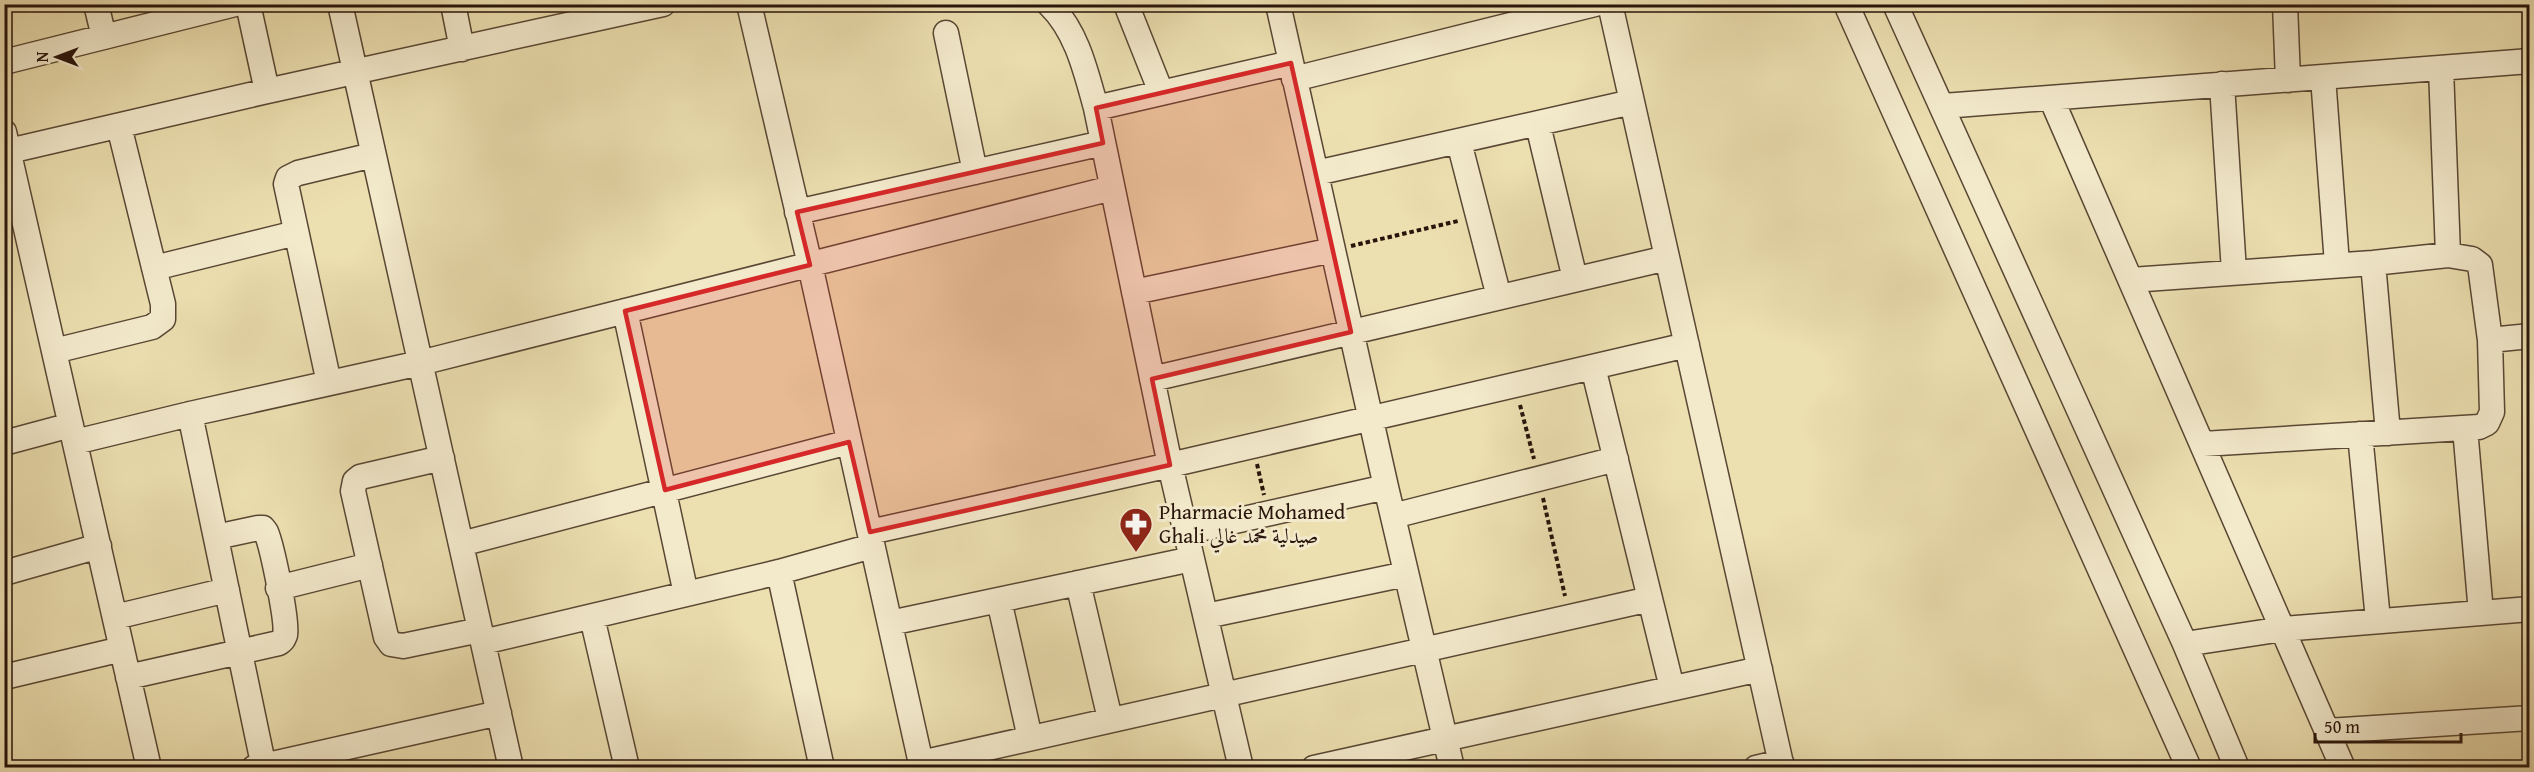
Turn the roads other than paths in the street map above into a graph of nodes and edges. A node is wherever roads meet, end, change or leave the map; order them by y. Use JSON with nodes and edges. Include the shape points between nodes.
{"nodes":[{"id":1,"x":96,"y":4,"type":"edge"},
{"id":2,"x":235,"y":4,"type":"edge"},
{"id":3,"x":248,"y":4,"type":"edge"},
{"id":4,"x":340,"y":4,"type":"edge"},
{"id":5,"x":453,"y":4,"type":"edge"},
{"id":6,"x":749,"y":4,"type":"edge"},
{"id":7,"x":1049,"y":4,"type":"edge"},
{"id":8,"x":1278,"y":4,"type":"edge"},
{"id":9,"x":1595,"y":4,"type":"edge"},
{"id":10,"x":1610,"y":4,"type":"edge"},
{"id":11,"x":1846,"y":4,"type":"edge"},
{"id":12,"x":1895,"y":4,"type":"edge"},
{"id":13,"x":2285,"y":4,"type":"edge"},
{"id":14,"x":652,"y":6,"type":"edge"},
{"id":15,"x":1133,"y":6,"type":"edge"},
{"id":16,"x":946,"y":33,"type":"dead end"},
{"id":17,"x":104,"y":37,"type":"junction"},
{"id":18,"x":462,"y":49,"type":"junction"},
{"id":19,"x":2529,"y":61,"type":"edge"},
{"id":20,"x":4,"y":62,"type":"edge"},
{"id":21,"x":2441,"y":68,"type":"junction"},
{"id":22,"x":1292,"y":71,"type":"junction"},
{"id":23,"x":354,"y":72,"type":"junction"},
{"id":24,"x":2323,"y":77,"type":"junction"},
{"id":25,"x":2288,"y":80,"type":"junction"},
{"id":26,"x":2222,"y":84,"type":"junction"},
{"id":27,"x":267,"y":91,"type":"junction"},
{"id":28,"x":1161,"y":92,"type":"junction"},
{"id":29,"x":2051,"y":98,"type":"junction"},
{"id":30,"x":1632,"y":102,"type":"junction"},
{"id":31,"x":1943,"y":106,"type":"junction"},
{"id":32,"x":1096,"y":108,"type":"junction"},
{"id":33,"x":1538,"y":125,"type":"junction"},
{"id":34,"x":119,"y":126,"type":"junction"},
{"id":35,"x":7,"y":142,"type":"edge"},
{"id":36,"x":1459,"y":142,"type":"junction"},
{"id":37,"x":1103,"y":143,"type":"junction"},
{"id":38,"x":373,"y":155,"type":"junction"},
{"id":39,"x":975,"y":172,"type":"junction"},
{"id":40,"x":1316,"y":173,"type":"junction"},
{"id":41,"x":1113,"y":188,"type":"junction"},
{"id":42,"x":13,"y":207,"type":"edge"},
{"id":43,"x":797,"y":212,"type":"junction"},
{"id":44,"x":296,"y":233,"type":"junction"},
{"id":45,"x":1333,"y":250,"type":"junction"},
{"id":46,"x":2448,"y":255,"type":"junction"},
{"id":47,"x":1667,"y":258,"type":"junction"},
{"id":48,"x":2373,"y":263,"type":"junction"},
{"id":49,"x":2337,"y":264,"type":"junction"},
{"id":50,"x":810,"y":265,"type":"junction"},
{"id":51,"x":154,"y":268,"type":"junction"},
{"id":52,"x":2234,"y":272,"type":"junction"},
{"id":53,"x":1575,"y":279,"type":"junction"},
{"id":54,"x":2131,"y":280,"type":"junction"},
{"id":55,"x":1134,"y":292,"type":"junction"},
{"id":56,"x":1499,"y":297,"type":"junction"},
{"id":57,"x":625,"y":311,"type":"junction"},
{"id":58,"x":1351,"y":332,"type":"junction"},
{"id":59,"x":2529,"y":336,"type":"edge"},
{"id":60,"x":2490,"y":340,"type":"junction"},
{"id":61,"x":1687,"y":345,"type":"junction"},
{"id":62,"x":54,"y":351,"type":"junction"},
{"id":63,"x":420,"y":363,"type":"junction"},
{"id":64,"x":1593,"y":367,"type":"junction"},
{"id":65,"x":1152,"y":379,"type":"junction"},
{"id":66,"x":329,"y":383,"type":"junction"},
{"id":67,"x":190,"y":414,"type":"junction"},
{"id":68,"x":1370,"y":418,"type":"junction"},
{"id":69,"x":2465,"y":428,"type":"junction"},
{"id":70,"x":2388,"y":432,"type":"junction"},
{"id":71,"x":73,"y":433,"type":"junction"},
{"id":72,"x":2360,"y":434,"type":"junction"},
{"id":73,"x":849,"y":442,"type":"junction"},
{"id":74,"x":4,"y":443,"type":"edge"},
{"id":75,"x":2204,"y":444,"type":"junction"},
{"id":76,"x":442,"y":458,"type":"junction"},
{"id":77,"x":1616,"y":459,"type":"junction"},
{"id":78,"x":1170,"y":465,"type":"junction"},
{"id":79,"x":1386,"y":487,"type":"junction"},
{"id":80,"x":665,"y":490,"type":"junction"},
{"id":81,"x":1393,"y":516,"type":"junction"},
{"id":82,"x":1186,"y":532,"type":"junction"},
{"id":83,"x":216,"y":537,"type":"junction"},
{"id":84,"x":871,"y":539,"type":"junction"},
{"id":85,"x":461,"y":544,"type":"junction"},
{"id":86,"x":99,"y":546,"type":"junction"},
{"id":87,"x":1192,"y":559,"type":"junction"},
{"id":88,"x":370,"y":565,"type":"junction"},
{"id":89,"x":779,"y":572,"type":"junction"},
{"id":90,"x":4,"y":573,"type":"edge"},
{"id":91,"x":1407,"y":574,"type":"junction"},
{"id":92,"x":1078,"y":583,"type":"junction"},
{"id":93,"x":278,"y":588,"type":"junction"},
{"id":94,"x":226,"y":591,"type":"junction"},
{"id":95,"x":686,"y":594,"type":"junction"},
{"id":96,"x":1650,"y":599,"type":"junction"},
{"id":97,"x":999,"y":600,"type":"junction"},
{"id":98,"x":2529,"y":609,"type":"edge"},
{"id":99,"x":2481,"y":613,"type":"junction"},
{"id":100,"x":1206,"y":616,"type":"junction"},
{"id":101,"x":115,"y":617,"type":"junction"},
{"id":102,"x":592,"y":617,"type":"junction"},
{"id":103,"x":2378,"y":620,"type":"junction"},
{"id":104,"x":890,"y":623,"type":"junction"},
{"id":105,"x":2283,"y":629,"type":"junction"},
{"id":106,"x":482,"y":636,"type":"junction"},
{"id":107,"x":2185,"y":644,"type":"junction"},
{"id":108,"x":122,"y":649,"type":"junction"},
{"id":109,"x":1425,"y":651,"type":"junction"},
{"id":110,"x":239,"y":653,"type":"junction"},
{"id":111,"x":1760,"y":669,"type":"junction"},
{"id":112,"x":4,"y":677,"type":"edge"},
{"id":113,"x":128,"y":677,"type":"junction"},
{"id":114,"x":1672,"y":688,"type":"junction"},
{"id":115,"x":1223,"y":695,"type":"junction"},
{"id":116,"x":499,"y":713,"type":"junction"},
{"id":117,"x":2529,"y":718,"type":"edge"},
{"id":118,"x":1110,"y":719,"type":"junction"},
{"id":119,"x":2327,"y":731,"type":"junction"},
{"id":120,"x":1030,"y":738,"type":"junction"},
{"id":121,"x":1445,"y":738,"type":"junction"},
{"id":122,"x":922,"y":765,"type":"edge"},
{"id":123,"x":1782,"y":765,"type":"edge"},
{"id":124,"x":261,"y":767,"type":"edge"},
{"id":125,"x":149,"y":768,"type":"edge"},
{"id":126,"x":512,"y":768,"type":"edge"},
{"id":127,"x":627,"y":768,"type":"edge"},
{"id":128,"x":822,"y":768,"type":"edge"},
{"id":129,"x":1241,"y":768,"type":"edge"},
{"id":130,"x":1314,"y":768,"type":"edge"},
{"id":131,"x":1452,"y":768,"type":"edge"},
{"id":132,"x":1756,"y":768,"type":"edge"},
{"id":133,"x":2189,"y":768,"type":"edge"},
{"id":134,"x":2237,"y":768,"type":"edge"},
{"id":135,"x":2343,"y":768,"type":"edge"}],
"edges":[{"from":1,"to":17,"type":"street"},
{"from":2,"to":17,"type":"street"},
{"from":3,"to":27,"type":"street"},
{"from":4,"to":23,"type":"street"},
{"from":5,"to":18,"type":"street"},
{"from":6,"to":43,"type":"street"},
{"from":7,"to":32,"type":"street","via":[[1071,34]]},
{"from":8,"to":22,"type":"street"},
{"from":9,"to":22,"type":"street"},
{"from":10,"to":30,"type":"street"},
{"from":11,"to":133,"type":"street"},
{"from":12,"to":31,"type":"street"},
{"from":13,"to":25,"type":"street"},
{"from":14,"to":18,"type":"street"},
{"from":15,"to":28,"type":"street"},
{"from":16,"to":39,"type":"street"},
{"from":17,"to":20,"type":"street"},
{"from":18,"to":23,"type":"street"},
{"from":19,"to":21,"type":"street"},
{"from":21,"to":24,"type":"street"},
{"from":21,"to":46,"type":"street"},
{"from":22,"to":28,"type":"street"},
{"from":22,"to":40,"type":"street"},
{"from":23,"to":27,"type":"street"},
{"from":23,"to":38,"type":"street"},
{"from":24,"to":25,"type":"street"},
{"from":24,"to":49,"type":"street"},
{"from":25,"to":26,"type":"street"},
{"from":26,"to":29,"type":"street"},
{"from":26,"to":52,"type":"street"},
{"from":27,"to":34,"type":"street"},
{"from":28,"to":32,"type":"street"},
{"from":29,"to":31,"type":"street"},
{"from":29,"to":54,"type":"street"},
{"from":30,"to":33,"type":"street"},
{"from":30,"to":47,"type":"street"},
{"from":31,"to":107,"type":"street"},
{"from":32,"to":37,"type":"street"},
{"from":33,"to":36,"type":"street"},
{"from":33,"to":53,"type":"street"},
{"from":34,"to":35,"type":"street"},
{"from":34,"to":51,"type":"street"},
{"from":35,"to":42,"type":"street"},
{"from":36,"to":40,"type":"street"},
{"from":36,"to":56,"type":"street"},
{"from":37,"to":39,"type":"street"},
{"from":37,"to":41,"type":"street"},
{"from":38,"to":44,"type":"street","via":[[288,178]]},
{"from":38,"to":63,"type":"street"},
{"from":39,"to":43,"type":"street"},
{"from":40,"to":45,"type":"street"},
{"from":41,"to":50,"type":"street"},
{"from":41,"to":55,"type":"street"},
{"from":42,"to":62,"type":"street"},
{"from":43,"to":50,"type":"street"},
{"from":44,"to":51,"type":"street"},
{"from":44,"to":66,"type":"street"},
{"from":45,"to":55,"type":"street"},
{"from":45,"to":58,"type":"street"},
{"from":46,"to":48,"type":"street"},
{"from":46,"to":60,"type":"street","via":[[2472,259],[2480,265]]},
{"from":47,"to":53,"type":"street"},
{"from":47,"to":61,"type":"street"},
{"from":48,"to":49,"type":"street"},
{"from":48,"to":70,"type":"street"},
{"from":49,"to":52,"type":"street"},
{"from":50,"to":57,"type":"street"},
{"from":50,"to":73,"type":"street"},
{"from":51,"to":62,"type":"street","via":[[164,313],[158,324]]},
{"from":52,"to":54,"type":"street"},
{"from":53,"to":56,"type":"street"},
{"from":54,"to":75,"type":"street"},
{"from":55,"to":65,"type":"street"},
{"from":56,"to":58,"type":"street"},
{"from":57,"to":63,"type":"street"},
{"from":57,"to":80,"type":"street"},
{"from":58,"to":65,"type":"street"},
{"from":58,"to":68,"type":"street"},
{"from":59,"to":60,"type":"street"},
{"from":60,"to":69,"type":"street","via":[[2492,412],[2487,423]]},
{"from":61,"to":64,"type":"street"},
{"from":61,"to":111,"type":"street"},
{"from":62,"to":71,"type":"street"},
{"from":63,"to":66,"type":"street"},
{"from":63,"to":76,"type":"street"},
{"from":64,"to":68,"type":"street"},
{"from":64,"to":77,"type":"street"},
{"from":65,"to":78,"type":"street"},
{"from":66,"to":67,"type":"street"},
{"from":67,"to":71,"type":"street"},
{"from":67,"to":83,"type":"street"},
{"from":68,"to":78,"type":"street"},
{"from":68,"to":79,"type":"street"},
{"from":69,"to":70,"type":"street"},
{"from":69,"to":99,"type":"street"},
{"from":70,"to":72,"type":"street"},
{"from":71,"to":74,"type":"street"},
{"from":71,"to":86,"type":"street"},
{"from":72,"to":75,"type":"street"},
{"from":72,"to":103,"type":"street"},
{"from":73,"to":80,"type":"street"},
{"from":73,"to":84,"type":"street"},
{"from":75,"to":105,"type":"street"},
{"from":76,"to":85,"type":"street"},
{"from":76,"to":88,"type":"street","via":[[355,481],[355,499]]},
{"from":77,"to":81,"type":"street"},
{"from":77,"to":96,"type":"street"},
{"from":78,"to":82,"type":"street"},
{"from":78,"to":84,"type":"street"},
{"from":79,"to":81,"type":"street"},
{"from":79,"to":82,"type":"street"},
{"from":80,"to":85,"type":"street"},
{"from":80,"to":95,"type":"street"},
{"from":81,"to":91,"type":"street"},
{"from":82,"to":87,"type":"street"},
{"from":83,"to":93,"type":"street","via":[[263,528]]},
{"from":83,"to":94,"type":"street"},
{"from":84,"to":89,"type":"street"},
{"from":84,"to":104,"type":"street"},
{"from":85,"to":106,"type":"street"},
{"from":86,"to":90,"type":"street"},
{"from":86,"to":101,"type":"street"},
{"from":87,"to":92,"type":"street"},
{"from":87,"to":100,"type":"street"},
{"from":88,"to":93,"type":"street"},
{"from":88,"to":106,"type":"street","via":[[386,637],[391,644],[403,646]]},
{"from":89,"to":95,"type":"street"},
{"from":89,"to":128,"type":"street"},
{"from":91,"to":100,"type":"street"},
{"from":91,"to":109,"type":"street"},
{"from":92,"to":97,"type":"street"},
{"from":92,"to":118,"type":"street"},
{"from":93,"to":110,"type":"street","via":[[284,638],[279,643]]},
{"from":94,"to":101,"type":"street"},
{"from":94,"to":110,"type":"street"},
{"from":95,"to":102,"type":"street"},
{"from":96,"to":109,"type":"street"},
{"from":96,"to":114,"type":"street"},
{"from":97,"to":104,"type":"street"},
{"from":97,"to":120,"type":"street"},
{"from":98,"to":99,"type":"street"},
{"from":99,"to":103,"type":"street"},
{"from":100,"to":115,"type":"street"},
{"from":101,"to":108,"type":"street"},
{"from":102,"to":106,"type":"street"},
{"from":102,"to":127,"type":"street"},
{"from":103,"to":105,"type":"street"},
{"from":104,"to":122,"type":"street"},
{"from":105,"to":107,"type":"street"},
{"from":105,"to":119,"type":"street"},
{"from":106,"to":116,"type":"street"},
{"from":107,"to":134,"type":"street"},
{"from":108,"to":112,"type":"street"},
{"from":108,"to":113,"type":"street"},
{"from":109,"to":115,"type":"street"},
{"from":109,"to":121,"type":"street"},
{"from":110,"to":113,"type":"street"},
{"from":110,"to":124,"type":"street"},
{"from":111,"to":114,"type":"street"},
{"from":111,"to":123,"type":"street"},
{"from":113,"to":125,"type":"street"},
{"from":114,"to":121,"type":"street"},
{"from":115,"to":118,"type":"street"},
{"from":115,"to":129,"type":"street"},
{"from":116,"to":124,"type":"street"},
{"from":116,"to":126,"type":"street"},
{"from":117,"to":119,"type":"street"},
{"from":118,"to":120,"type":"street"},
{"from":119,"to":135,"type":"street"},
{"from":120,"to":122,"type":"street"},
{"from":121,"to":130,"type":"street"},
{"from":121,"to":131,"type":"street"},
{"from":123,"to":132,"type":"street"}]}
